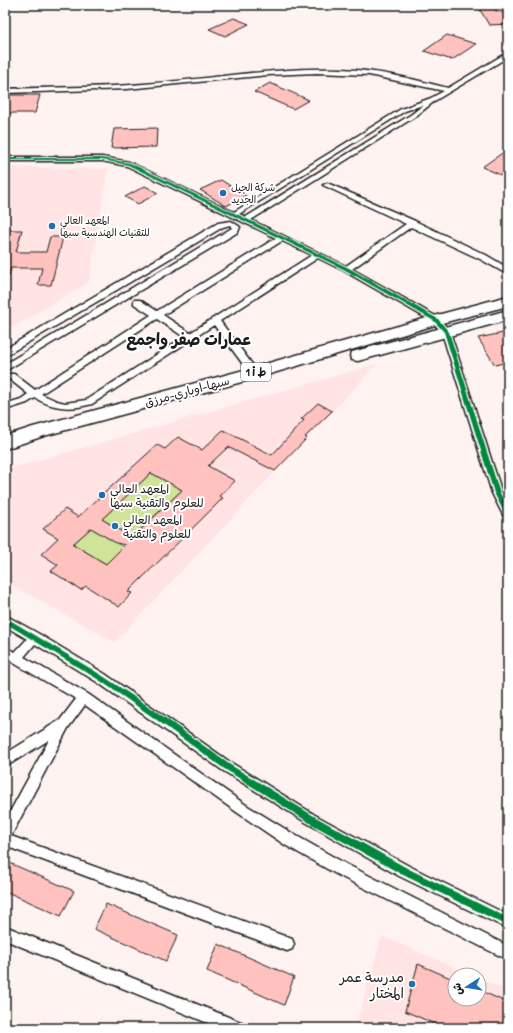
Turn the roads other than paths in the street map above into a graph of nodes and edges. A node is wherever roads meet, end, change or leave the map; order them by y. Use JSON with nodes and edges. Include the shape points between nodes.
{"nodes":[{"id":1,"x":507,"y":55,"type":"edge"},
{"id":2,"x":449,"y":90,"type":"junction"},
{"id":3,"x":5,"y":91,"type":"edge"},
{"id":4,"x":434,"y":99,"type":"junction"},
{"id":5,"x":381,"y":124,"type":"junction"},
{"id":6,"x":392,"y":128,"type":"junction"},
{"id":7,"x":336,"y":152,"type":"junction"},
{"id":8,"x":346,"y":157,"type":"junction"},
{"id":9,"x":5,"y":159,"type":"edge"},
{"id":10,"x":327,"y":184,"type":"dead end"},
{"id":11,"x":233,"y":215,"type":"junction"},
{"id":12,"x":245,"y":221,"type":"junction"},
{"id":13,"x":412,"y":223,"type":"junction"},
{"id":14,"x":281,"y":238,"type":"junction"},
{"id":15,"x":317,"y":255,"type":"junction"},
{"id":16,"x":347,"y":269,"type":"junction"},
{"id":17,"x":508,"y":271,"type":"edge"},
{"id":18,"x":116,"y":286,"type":"junction"},
{"id":19,"x":128,"y":294,"type":"junction"},
{"id":20,"x":508,"y":301,"type":"edge"},
{"id":21,"x":137,"y":302,"type":"dead end"},
{"id":22,"x":157,"y":315,"type":"junction"},
{"id":23,"x":508,"y":315,"type":"edge"},
{"id":24,"x":215,"y":321,"type":"junction"},
{"id":25,"x":441,"y":326,"type":"junction"},
{"id":26,"x":191,"y":337,"type":"junction"},
{"id":27,"x":5,"y":353,"type":"edge"},
{"id":28,"x":5,"y":368,"type":"edge"},
{"id":29,"x":254,"y":373,"type":"junction"},
{"id":30,"x":11,"y":376,"type":"dead end"},
{"id":31,"x":34,"y":394,"type":"junction"},
{"id":32,"x":5,"y":407,"type":"edge"},
{"id":33,"x":5,"y":443,"type":"edge"},
{"id":34,"x":5,"y":452,"type":"edge"},
{"id":35,"x":508,"y":514,"type":"edge"},
{"id":36,"x":5,"y":620,"type":"edge"},
{"id":37,"x":35,"y":637,"type":"junction"},
{"id":38,"x":5,"y":652,"type":"edge"},
{"id":39,"x":16,"y":658,"type":"junction"},
{"id":40,"x":84,"y":698,"type":"junction"},
{"id":41,"x":64,"y":724,"type":"junction"},
{"id":42,"x":5,"y":761,"type":"edge"},
{"id":43,"x":5,"y":834,"type":"edge"},
{"id":44,"x":5,"y":840,"type":"edge"},
{"id":45,"x":508,"y":922,"type":"edge"},
{"id":46,"x":5,"y":933,"type":"edge"},
{"id":47,"x":287,"y":944,"type":"dead end"},
{"id":48,"x":508,"y":953,"type":"edge"},
{"id":49,"x":238,"y":1028,"type":"edge"}],
"edges":[{"from":1,"to":2,"type":"street"},
{"from":2,"to":3,"type":"street","via":[[378,75],[319,71],[136,87]]},
{"from":2,"to":4,"type":"street"},
{"from":4,"to":5,"type":"street","via":[[410,107]]},
{"from":4,"to":6,"type":"street"},
{"from":5,"to":6,"type":"street"},
{"from":5,"to":7,"type":"street"},
{"from":6,"to":8,"type":"street"},
{"from":7,"to":8,"type":"street"},
{"from":7,"to":11,"type":"street"},
{"from":8,"to":12,"type":"street"},
{"from":9,"to":11,"type":"street","via":[[97,159],[121,162],[146,171]]},
{"from":10,"to":13,"type":"street"},
{"from":11,"to":12,"type":"street"},
{"from":12,"to":14,"type":"street"},
{"from":13,"to":16,"type":"street"},
{"from":13,"to":17,"type":"street"},
{"from":14,"to":15,"type":"street"},
{"from":14,"to":22,"type":"street"},
{"from":15,"to":16,"type":"street"},
{"from":15,"to":24,"type":"street"},
{"from":16,"to":25,"type":"street"},
{"from":18,"to":19,"type":"street"},
{"from":18,"to":19,"type":"street","via":[[223,224],[231,223],[236,227],[236,230]]},
{"from":18,"to":27,"type":"street"},
{"from":19,"to":28,"type":"street"},
{"from":20,"to":25,"type":"highway","name":"سبها-اوباري-مرزق","number":"ط أ 1"},
{"from":21,"to":22,"type":"street"},
{"from":22,"to":26,"type":"street"},
{"from":22,"to":31,"type":"street"},
{"from":23,"to":25,"type":"highway","name":"سبها-اوباري-مرزق","number":"ط أ 1"},
{"from":24,"to":26,"type":"street"},
{"from":24,"to":29,"type":"street"},
{"from":25,"to":29,"type":"highway","name":"سبها-اوباري-مرزق","number":"ط أ 1"},
{"from":25,"to":34,"type":"highway","name":"سبها-اوباري-مرزق","number":"ط أ 1","via":[[44,443]]},
{"from":25,"to":35,"type":"street","via":[[497,493]]},
{"from":26,"to":31,"type":"street","via":[[89,402],[74,406],[58,406]]},
{"from":29,"to":33,"type":"highway","name":"سبها-اوباري-مرزق","number":"ط أ 1","via":[[39,431]]},
{"from":30,"to":31,"type":"street"},
{"from":31,"to":32,"type":"street","via":[[24,401]]},
{"from":36,"to":37,"type":"street"},
{"from":37,"to":39,"type":"street"},
{"from":37,"to":45,"type":"street","via":[[101,678],[226,766],[311,819],[404,871]]},
{"from":38,"to":39,"type":"street"},
{"from":39,"to":40,"type":"street"},
{"from":40,"to":41,"type":"street"},
{"from":40,"to":48,"type":"street","via":[[242,810],[290,840],[341,869]]},
{"from":41,"to":42,"type":"street"},
{"from":41,"to":43,"type":"street"},
{"from":44,"to":47,"type":"street"},
{"from":46,"to":49,"type":"street"}]}
